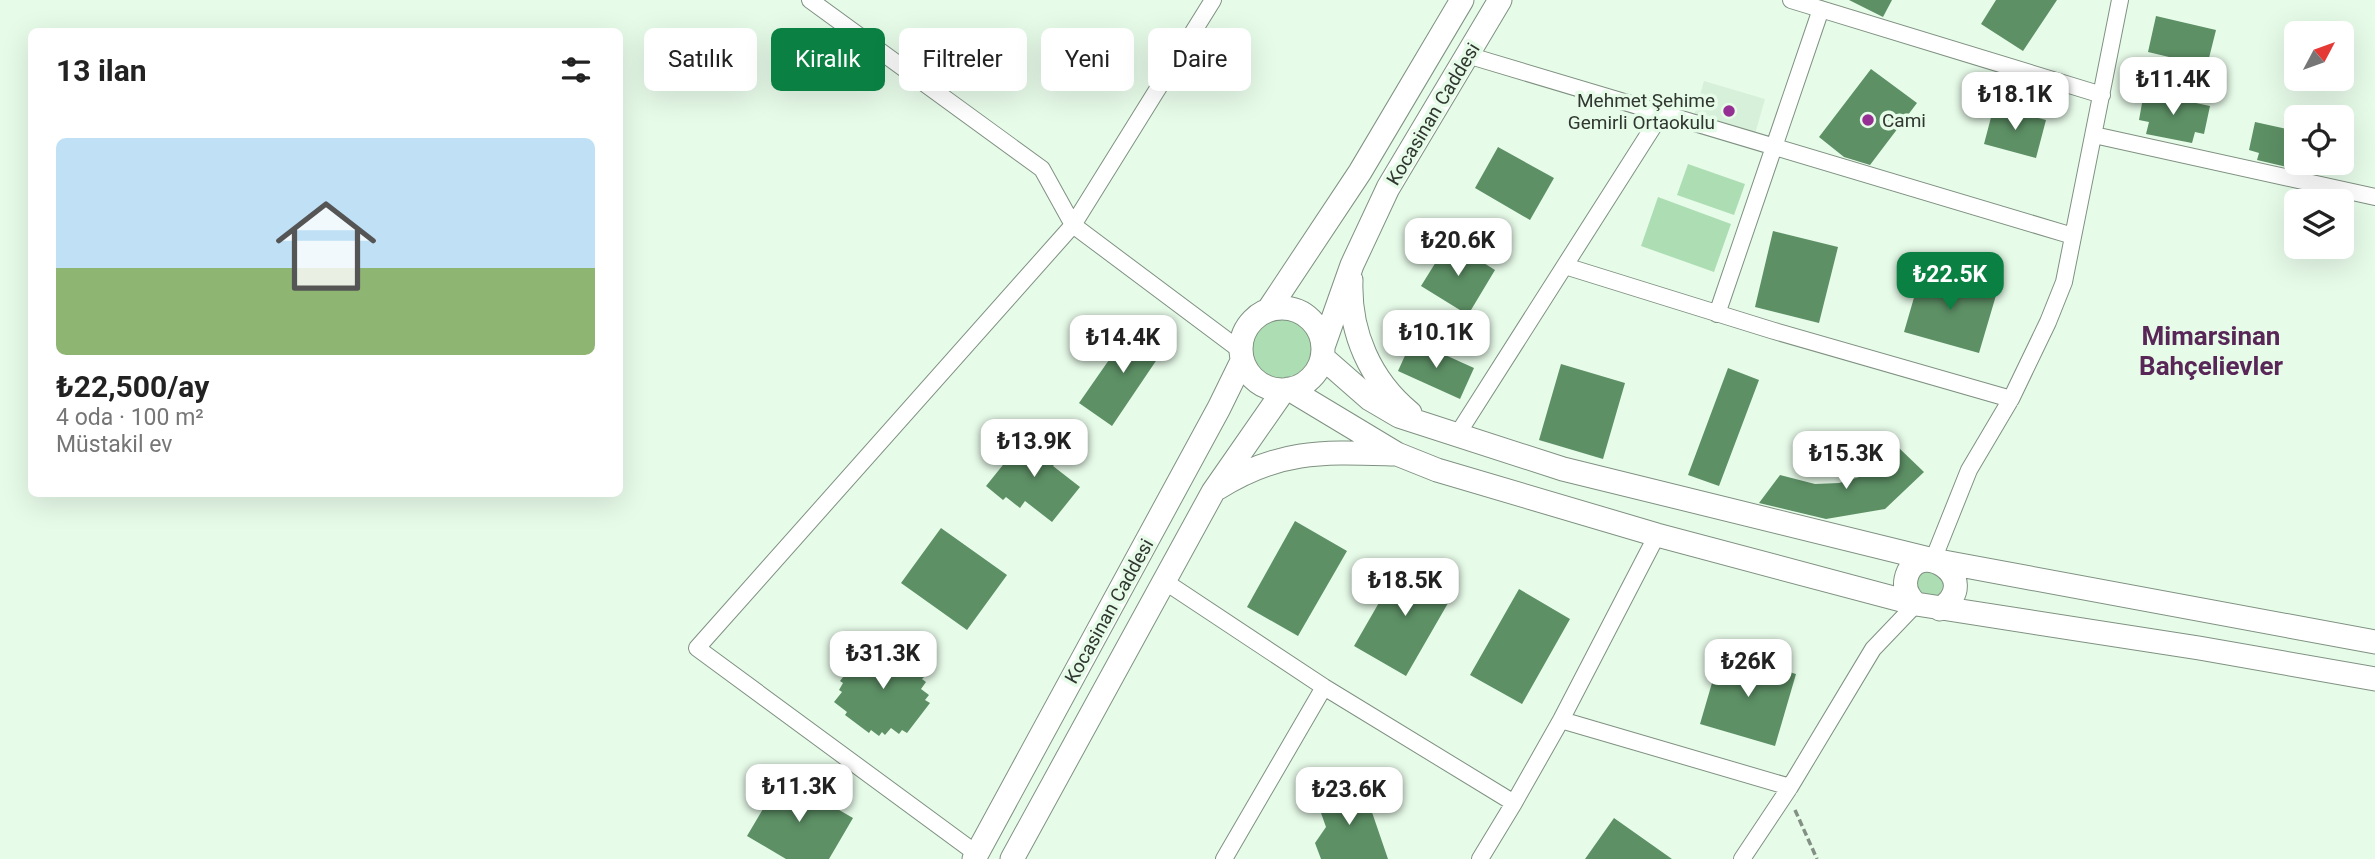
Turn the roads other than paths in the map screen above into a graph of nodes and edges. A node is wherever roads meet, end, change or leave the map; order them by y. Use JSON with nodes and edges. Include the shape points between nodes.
{"nodes":[{"id":1,"x":810,"y":0,"type":"edge"},
{"id":2,"x":1213,"y":0,"type":"edge"},
{"id":3,"x":1462,"y":0,"type":"edge"},
{"id":4,"x":1500,"y":0,"type":"edge"},
{"id":5,"x":1791,"y":0,"type":"edge"},
{"id":6,"x":2120,"y":0,"type":"edge"},
{"id":7,"x":1821,"y":9,"type":"junction"},
{"id":8,"x":1467,"y":55,"type":"junction"},
{"id":9,"x":2102,"y":95,"type":"junction"},
{"id":10,"x":1662,"y":113,"type":"junction"},
{"id":11,"x":2094,"y":135,"type":"junction"},
{"id":12,"x":1774,"y":147,"type":"junction"},
{"id":13,"x":2375,"y":197,"type":"edge"},
{"id":14,"x":1073,"y":225,"type":"junction"},
{"id":15,"x":2073,"y":236,"type":"junction"},
{"id":16,"x":1352,"y":265,"type":"junction"},
{"id":17,"x":1565,"y":266,"type":"junction"},
{"id":18,"x":1269,"y":309,"type":"junction"},
{"id":19,"x":1717,"y":314,"type":"junction"},
{"id":20,"x":1323,"y":352,"type":"junction"},
{"id":21,"x":1241,"y":356,"type":"junction"},
{"id":22,"x":1286,"y":390,"type":"junction"},
{"id":23,"x":2011,"y":399,"type":"junction"},
{"id":24,"x":1423,"y":424,"type":"junction"},
{"id":25,"x":1457,"y":435,"type":"junction"},
{"id":26,"x":1397,"y":454,"type":"junction"},
{"id":27,"x":1213,"y":492,"type":"junction"},
{"id":28,"x":1657,"y":535,"type":"junction"},
{"id":29,"x":1933,"y":561,"type":"junction"},
{"id":30,"x":1164,"y":581,"type":"junction"},
{"id":31,"x":1916,"y":604,"type":"junction"},
{"id":32,"x":1940,"y":609,"type":"junction"},
{"id":33,"x":2375,"y":642,"type":"edge"},
{"id":34,"x":2375,"y":680,"type":"edge"},
{"id":35,"x":1324,"y":687,"type":"junction"},
{"id":36,"x":1561,"y":720,"type":"junction"},
{"id":37,"x":1790,"y":787,"type":"junction"},
{"id":38,"x":1514,"y":803,"type":"junction"},
{"id":39,"x":975,"y":857,"type":"edge"},
{"id":40,"x":1012,"y":859,"type":"edge"},
{"id":41,"x":1224,"y":859,"type":"edge"},
{"id":42,"x":1480,"y":859,"type":"edge"},
{"id":43,"x":1742,"y":859,"type":"edge"}],
"edges":[{"from":1,"to":14,"type":"street","via":[[1042,169]]},
{"from":2,"to":14,"type":"street"},
{"from":3,"to":18,"type":"main road","name":"Kocasinan Caddesi","via":[[1360,172]]},
{"from":4,"to":8,"type":"main road","name":"Kocasinan Caddesi"},
{"from":5,"to":7,"type":"street"},
{"from":6,"to":9,"type":"street"},
{"from":7,"to":9,"type":"street"},
{"from":7,"to":12,"type":"street"},
{"from":8,"to":10,"type":"street"},
{"from":8,"to":16,"type":"main road","name":"Kocasinan Caddesi","via":[[1388,188]]},
{"from":9,"to":11,"type":"street"},
{"from":10,"to":12,"type":"street"},
{"from":10,"to":17,"type":"street"},
{"from":11,"to":13,"type":"street"},
{"from":11,"to":15,"type":"street"},
{"from":12,"to":15,"type":"street"},
{"from":12,"to":19,"type":"street"},
{"from":14,"to":21,"type":"street"},
{"from":14,"to":39,"type":"street","via":[[697,648]]},
{"from":15,"to":23,"type":"street","via":[[2064,282]]},
{"from":16,"to":20,"type":"main road","name":"Kocasinan Caddesi"},
{"from":16,"to":24,"type":"main road","via":[[1353,316],[1362,348],[1377,377]]},
{"from":17,"to":19,"type":"street"},
{"from":17,"to":25,"type":"street"},
{"from":18,"to":20,"type":"main road","via":[[1291,308],[1310,318],[1321,336]]},
{"from":18,"to":21,"type":"main road","via":[[1245,330]]},
{"from":19,"to":23,"type":"street"},
{"from":20,"to":22,"type":"main road","via":[[1313,377]]},
{"from":20,"to":24,"type":"main road","via":[[1357,388],[1399,416]]},
{"from":21,"to":22,"type":"main road","via":[[1247,371],[1263,386]]},
{"from":21,"to":39,"type":"main road","name":"Kocasinan Caddesi","via":[[1219,408]]},
{"from":22,"to":26,"type":"main road"},
{"from":22,"to":27,"type":"main road","name":"Kocasinan Caddesi"},
{"from":23,"to":29,"type":"street","via":[[1969,470]]},
{"from":24,"to":25,"type":"main road"},
{"from":25,"to":29,"type":"main road","via":[[1563,469]]},
{"from":26,"to":27,"type":"main road","via":[[1305,454],[1249,471]]},
{"from":26,"to":28,"type":"main road"},
{"from":27,"to":30,"type":"main road","name":"Kocasinan Caddesi"},
{"from":28,"to":31,"type":"main road"},
{"from":28,"to":36,"type":"street"},
{"from":29,"to":31,"type":"main road","via":[[1917,563],[1907,575],[1906,591]]},
{"from":29,"to":32,"type":"main road","via":[[1948,568],[1955,582],[1952,598]]},
{"from":29,"to":33,"type":"main road"},
{"from":30,"to":35,"type":"street"},
{"from":30,"to":40,"type":"main road","name":"Kocasinan Caddesi"},
{"from":31,"to":32,"type":"main road"},
{"from":31,"to":37,"type":"street","via":[[1873,649]]},
{"from":32,"to":34,"type":"main road"},
{"from":35,"to":38,"type":"street"},
{"from":35,"to":41,"type":"street"},
{"from":36,"to":37,"type":"street"},
{"from":36,"to":38,"type":"street"},
{"from":37,"to":43,"type":"street"},
{"from":38,"to":42,"type":"street"}]}
